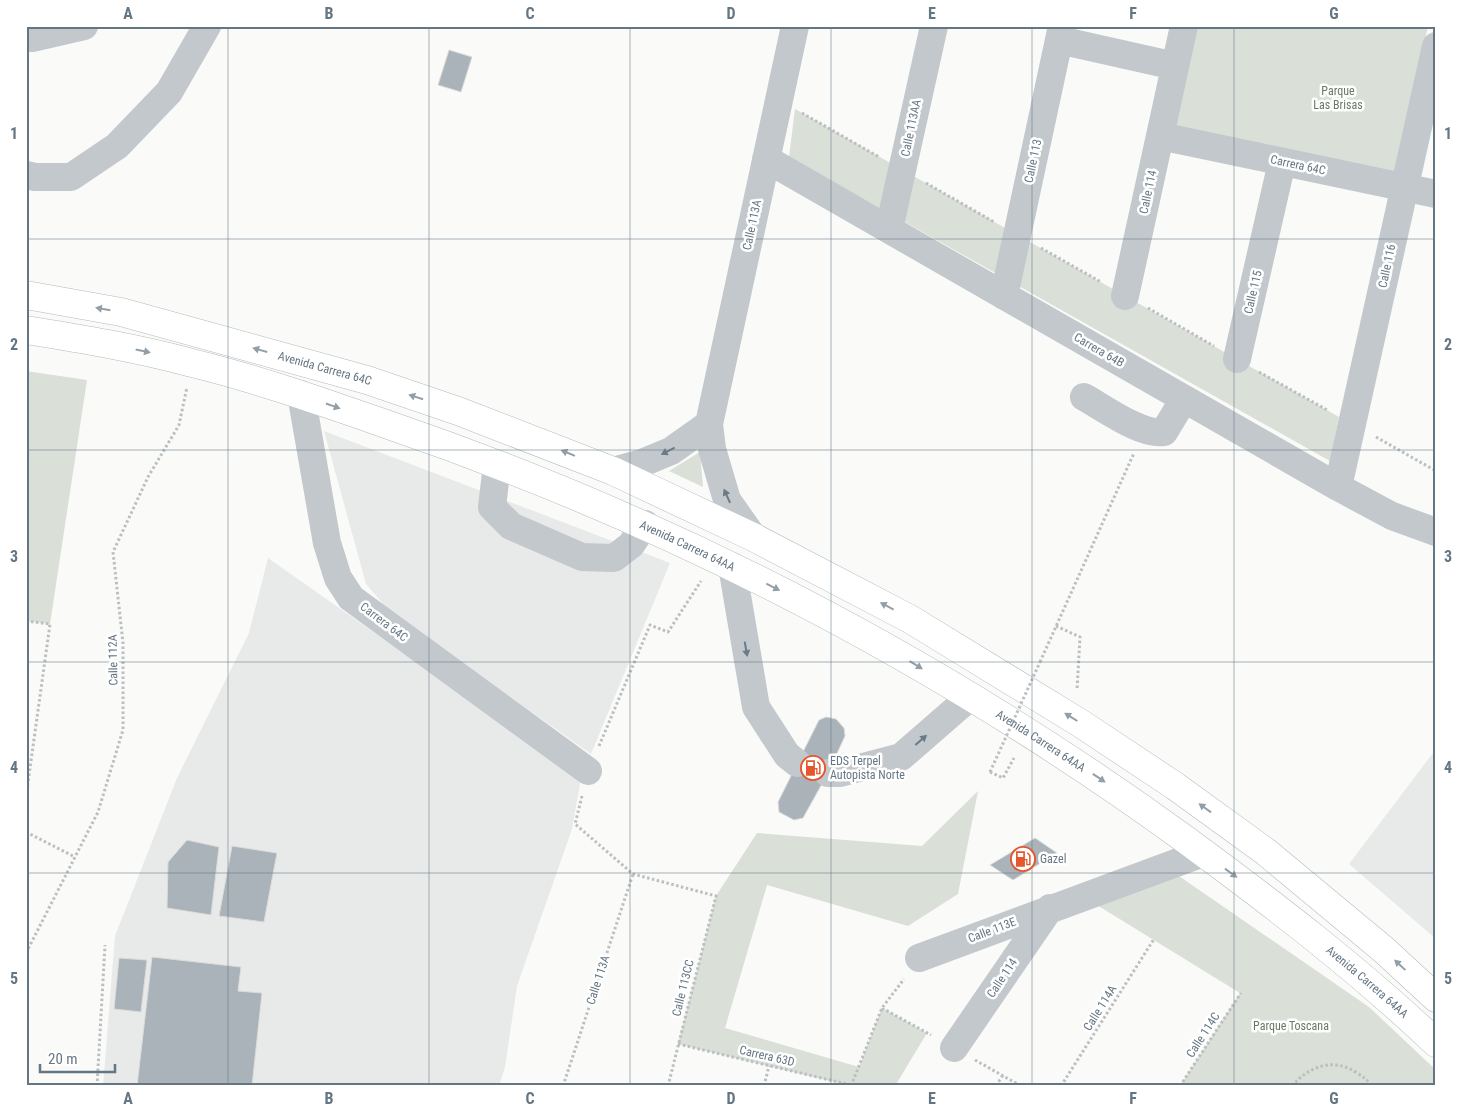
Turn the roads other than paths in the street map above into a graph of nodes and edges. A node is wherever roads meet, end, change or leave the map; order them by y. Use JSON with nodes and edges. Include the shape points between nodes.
{"nodes":[{"id":1,"x":84,"y":26,"type":"edge"},
{"id":2,"x":207,"y":26,"type":"edge"},
{"id":3,"x":795,"y":26,"type":"edge"},
{"id":4,"x":934,"y":26,"type":"edge"},
{"id":5,"x":1184,"y":26,"type":"edge"},
{"id":6,"x":1060,"y":33,"type":"edge"},
{"id":7,"x":26,"y":37,"type":"edge"},
{"id":8,"x":1436,"y":46,"type":"edge"},
{"id":9,"x":1175,"y":66,"type":"junction"},
{"id":10,"x":1160,"y":136,"type":"junction"},
{"id":11,"x":766,"y":159,"type":"junction"},
{"id":12,"x":1282,"y":162,"type":"junction"},
{"id":13,"x":26,"y":175,"type":"edge"},
{"id":14,"x":1404,"y":187,"type":"junction"},
{"id":15,"x":1436,"y":194,"type":"edge"},
{"id":16,"x":889,"y":229,"type":"junction"},
{"id":17,"x":26,"y":295,"type":"edge"},
{"id":18,"x":1004,"y":296,"type":"junction"},
{"id":19,"x":1125,"y":296,"type":"dead end"},
{"id":20,"x":26,"y":330,"type":"edge"},
{"id":21,"x":1237,"y":360,"type":"dead end"},
{"id":22,"x":301,"y":394,"type":"junction"},
{"id":23,"x":1084,"y":397,"type":"dead end"},
{"id":24,"x":1184,"y":399,"type":"junction"},
{"id":25,"x":709,"y":424,"type":"junction"},
{"id":26,"x":497,"y":464,"type":"junction"},
{"id":27,"x":613,"y":471,"type":"junction"},
{"id":28,"x":1338,"y":487,"type":"junction"},
{"id":29,"x":645,"y":524,"type":"junction"},
{"id":30,"x":1436,"y":532,"type":"edge"},
{"id":31,"x":753,"y":537,"type":"junction"},
{"id":32,"x":725,"y":562,"type":"junction"},
{"id":33,"x":970,"y":696,"type":"junction"},
{"id":34,"x":798,"y":763,"type":"dead end"},
{"id":35,"x":588,"y":771,"type":"road end"},
{"id":36,"x":828,"y":773,"type":"dead end"},
{"id":37,"x":1203,"y":852,"type":"junction"},
{"id":38,"x":1050,"y":908,"type":"junction"},
{"id":39,"x":919,"y":958,"type":"road end"},
{"id":40,"x":1436,"y":998,"type":"edge"},
{"id":41,"x":1436,"y":1043,"type":"edge"},
{"id":42,"x":954,"y":1048,"type":"dead end"}],
"edges":[{"from":1,"to":7,"type":"street"},
{"from":2,"to":13,"type":"street","via":[[169,92],[117,146],[71,177]]},
{"from":3,"to":11,"type":"street","name":"Calle 113A"},
{"from":4,"to":16,"type":"street","name":"Calle 113AA"},
{"from":5,"to":9,"type":"street","name":"Calle 114"},
{"from":6,"to":9,"type":"street"},
{"from":6,"to":18,"type":"street","name":"Calle 113"},
{"from":8,"to":14,"type":"street","name":"Calle 116"},
{"from":9,"to":10,"type":"street","name":"Calle 114"},
{"from":10,"to":12,"type":"street","name":"Carrera 64C"},
{"from":10,"to":19,"type":"street","name":"Calle 114"},
{"from":11,"to":16,"type":"street","name":"Carrera 64B"},
{"from":11,"to":25,"type":"street","name":"Calle 113A"},
{"from":12,"to":14,"type":"street","name":"Carrera 64C"},
{"from":12,"to":21,"type":"street","name":"Calle 115"},
{"from":14,"to":15,"type":"street","name":"Carrera 64C"},
{"from":14,"to":28,"type":"street","name":"Calle 116"},
{"from":16,"to":18,"type":"street","name":"Carrera 64B"},
{"from":27,"to":17,"type":"main road","name":"Avenida Carrera 64C","one_way":true,"via":[[367,380],[121,312]]},
{"from":18,"to":24,"type":"street","name":"Carrera 64B"},
{"from":20,"to":22,"type":"main road","one_way":true,"via":[[193,363]]},
{"from":22,"to":26,"type":"main road","one_way":true},
{"from":22,"to":35,"type":"street","name":"Carrera 64C","via":[[327,543],[338,578],[352,598]]},
{"from":23,"to":24,"type":"street","via":[[1156,434],[1164,432]]},
{"from":24,"to":28,"type":"street","name":"Carrera 64B"},
{"from":25,"to":27,"type":"street","one_way":true,"via":[[671,451]]},
{"from":31,"to":25,"type":"street","name":"Calle 113A","one_way":true,"via":[[727,500],[712,449]]},
{"from":26,"to":29,"type":"main road","name":"Avenida Carrera 64AA"},
{"from":26,"to":29,"type":"street","via":[[492,507],[511,526],[582,557],[614,558],[631,545]]},
{"from":27,"to":31,"type":"main road"},
{"from":28,"to":30,"type":"street","name":"Carrera 64B","via":[[1392,516]]},
{"from":29,"to":32,"type":"main road","name":"Avenida Carrera 64AA"},
{"from":40,"to":31,"type":"main road","one_way":true,"via":[[1384,950],[1266,852],[1175,786],[1080,723],[918,624]]},
{"from":32,"to":33,"type":"main road","name":"Avenida Carrera 64AA","one_way":true,"via":[[820,611]]},
{"from":32,"to":34,"type":"street","one_way":true,"via":[[756,707],[787,755]]},
{"from":36,"to":33,"type":"street","one_way":true,"via":[[840,773],[901,757]]},
{"from":33,"to":37,"type":"main road","name":"Avenida Carrera 64AA","one_way":true,"via":[[1081,766]]},
{"from":37,"to":38,"type":"street","name":"Calle 113E"},
{"from":37,"to":41,"type":"main road","name":"Avenida Carrera 64AA","one_way":true,"via":[[1312,935]]},
{"from":38,"to":39,"type":"street","name":"Calle 113E"},
{"from":38,"to":42,"type":"street","name":"Calle 114"}]}
